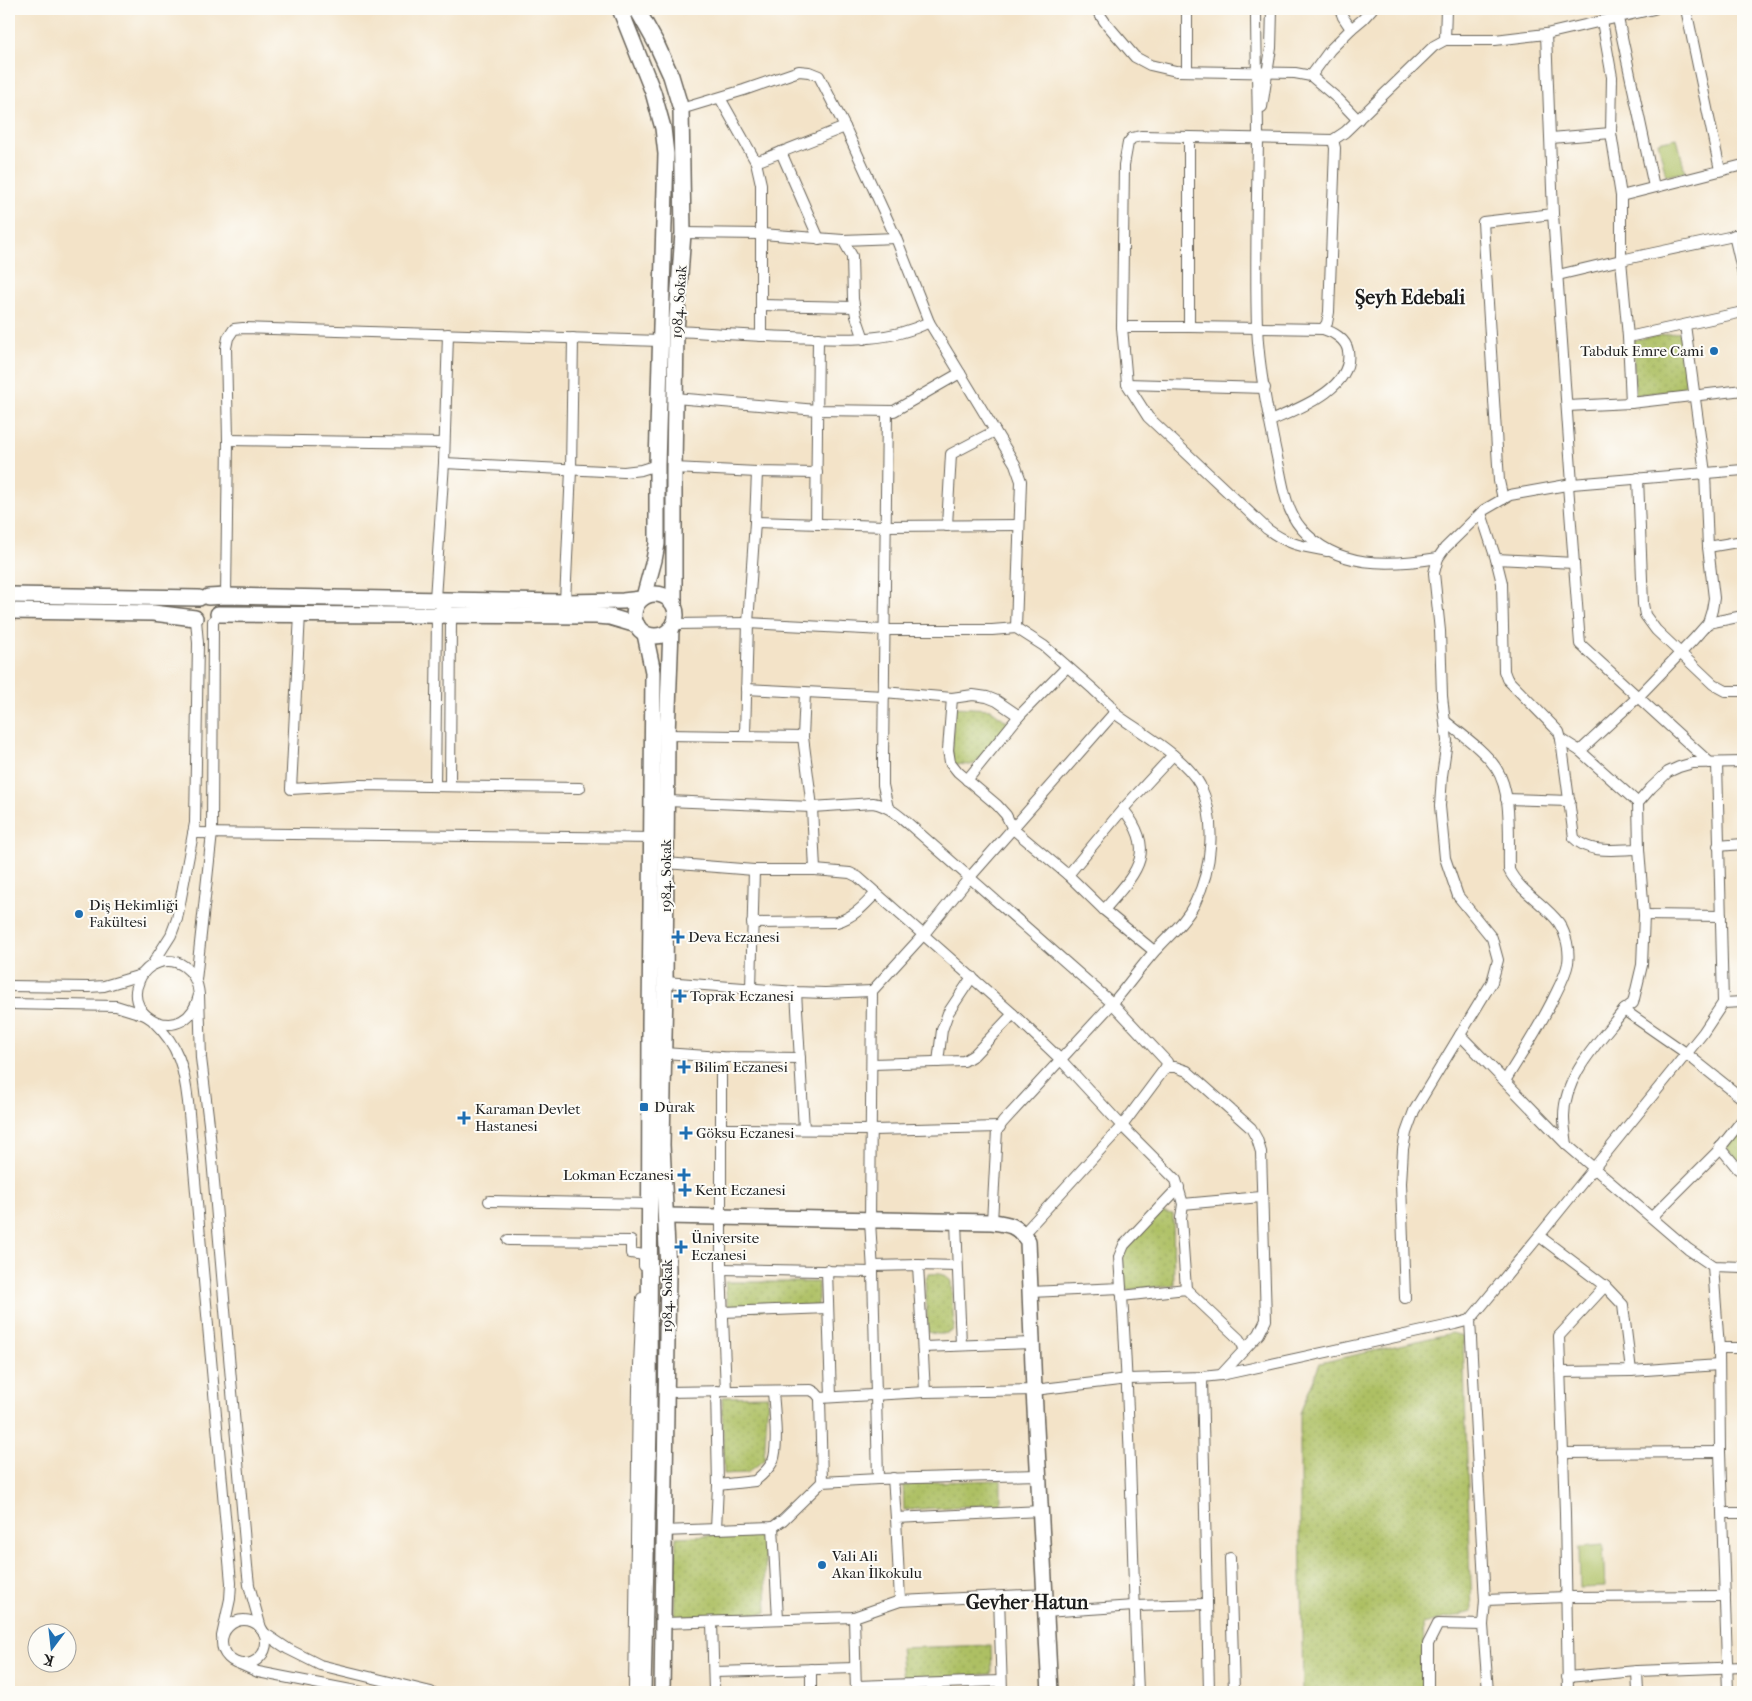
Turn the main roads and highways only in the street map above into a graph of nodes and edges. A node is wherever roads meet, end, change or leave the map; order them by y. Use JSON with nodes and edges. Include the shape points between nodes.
{"nodes":[{"id":1,"x":620,"y":9,"type":"edge"},
{"id":2,"x":637,"y":9,"type":"edge"},
{"id":3,"x":682,"y":140,"type":"junction"},
{"id":4,"x":665,"y":141,"type":"junction"},
{"id":5,"x":9,"y":594,"type":"edge"},
{"id":6,"x":204,"y":597,"type":"junction"},
{"id":7,"x":642,"y":598,"type":"junction"},
{"id":8,"x":674,"y":604,"type":"junction"},
{"id":9,"x":9,"y":612,"type":"edge"},
{"id":10,"x":215,"y":617,"type":"junction"},
{"id":11,"x":195,"y":619,"type":"junction"},
{"id":12,"x":673,"y":627,"type":"junction"},
{"id":13,"x":641,"y":629,"type":"junction"},
{"id":14,"x":659,"y":838,"type":"junction"},
{"id":15,"x":666,"y":1216,"type":"junction"},
{"id":16,"x":643,"y":1692,"type":"edge"},
{"id":17,"x":662,"y":1692,"type":"edge"},
{"id":18,"x":1050,"y":1692,"type":"edge"}],
"edges":[{"from":1,"to":4,"type":"main road","via":[[653,92]]},
{"from":2,"to":3,"type":"main road","name":"1984. Sokak","via":[[671,76],[682,109]]},
{"from":3,"to":4,"type":"main road"},
{"from":3,"to":8,"type":"main road","name":"1984. Sokak","via":[[683,233],[676,330]]},
{"from":4,"to":7,"type":"main road","via":[[657,544]]},
{"from":5,"to":6,"type":"main road"},
{"from":6,"to":7,"type":"main road","via":[[565,602],[623,602]]},
{"from":6,"to":10,"type":"main road","via":[[212,598],[217,605]]},
{"from":6,"to":11,"type":"main road","via":[[193,603]]},
{"from":7,"to":8,"type":"main road","via":[[658,593]]},
{"from":7,"to":13,"type":"main road","via":[[634,616]]},
{"from":8,"to":12,"type":"main road","via":[[676,617]]},
{"from":9,"to":11,"type":"main road","via":[[153,613]]},
{"from":10,"to":11,"type":"main road","via":[[204,623]]},
{"from":10,"to":13,"type":"main road","via":[[300,614],[596,616],[622,620]]},
{"from":12,"to":13,"type":"main road","via":[[659,636]]},
{"from":12,"to":14,"type":"main road","name":"1984. Sokak","via":[[667,801]]},
{"from":13,"to":14,"type":"main road","via":[[653,672]]},
{"from":14,"to":15,"type":"main road","name":"1984. Sokak","via":[[666,863],[662,1146]]},
{"from":14,"to":16,"type":"main road","via":[[650,1026]]},
{"from":15,"to":17,"type":"main road","name":"1984. Sokak"},
{"from":15,"to":18,"type":"main road","via":[[992,1222],[1009,1224],[1023,1234],[1028,1241]]}]}
